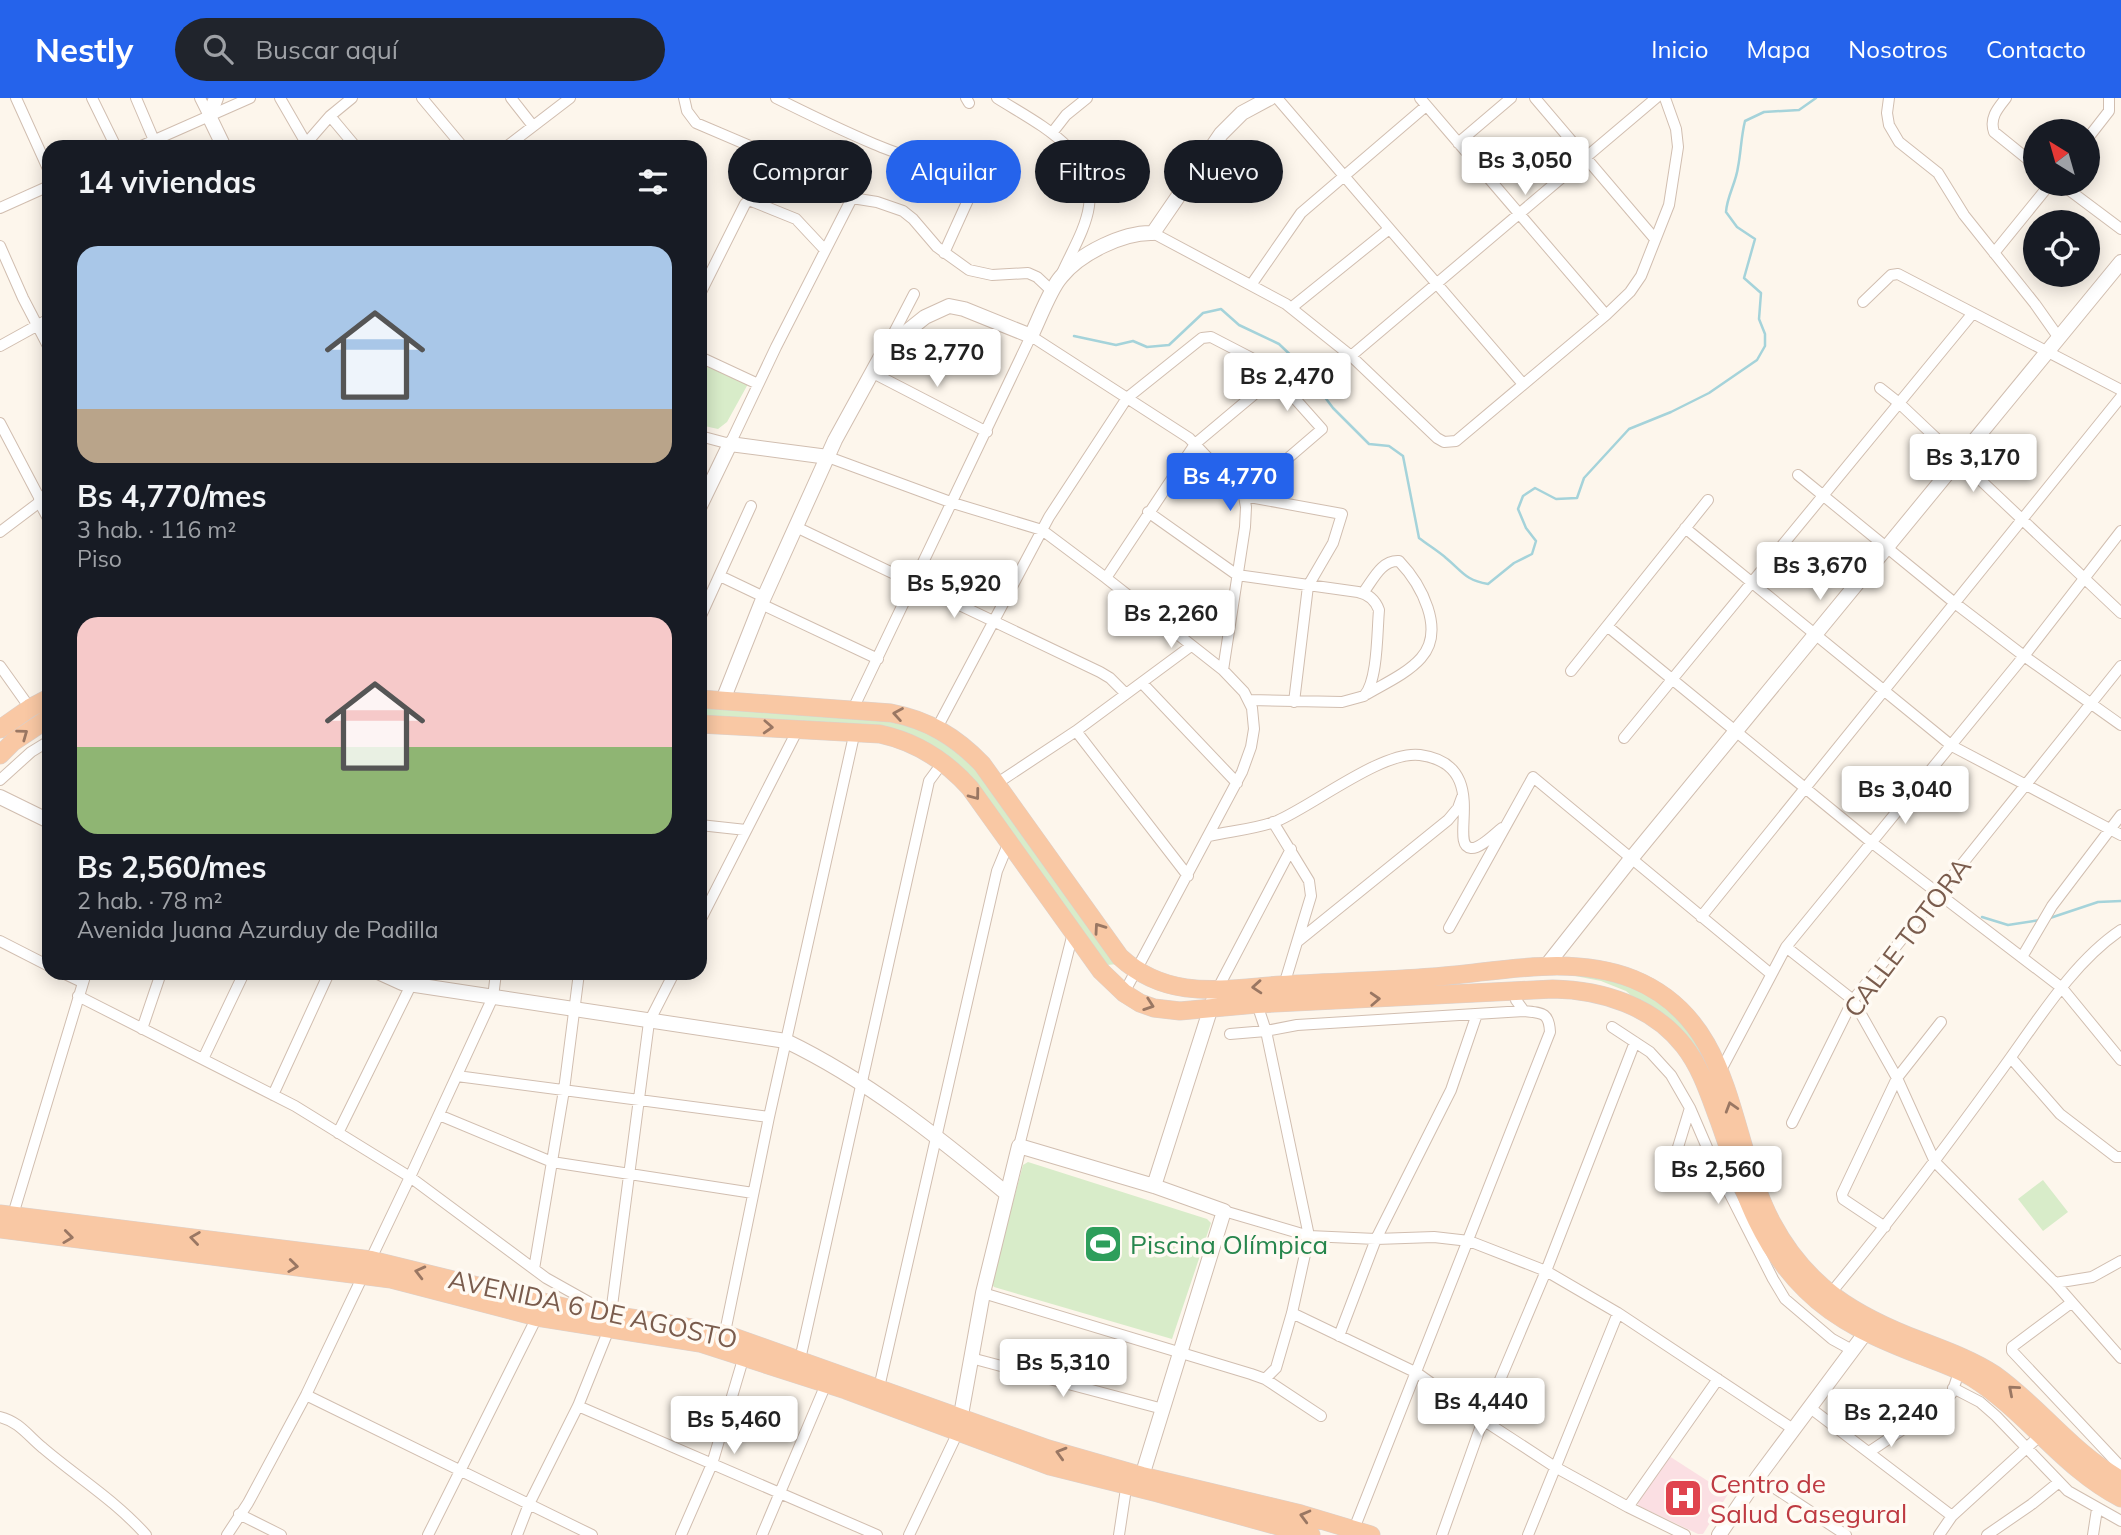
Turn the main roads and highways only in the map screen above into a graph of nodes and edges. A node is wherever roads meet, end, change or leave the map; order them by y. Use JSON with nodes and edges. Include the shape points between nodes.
{"nodes":[{"id":1,"x":707,"y":699,"type":"edge"},
{"id":2,"x":42,"y":702,"type":"edge"},
{"id":3,"x":42,"y":723,"type":"edge"},
{"id":4,"x":707,"y":724,"type":"edge"},
{"id":5,"x":0,"y":729,"type":"edge"},
{"id":6,"x":0,"y":755,"type":"edge"},
{"id":7,"x":1547,"y":965,"type":"junction"},
{"id":8,"x":1436,"y":996,"type":"junction"},
{"id":9,"x":1632,"y":1005,"type":"junction"},
{"id":10,"x":6,"y":1222,"type":"edge"},
{"id":11,"x":368,"y":1268,"type":"junction"},
{"id":12,"x":610,"y":1322,"type":"junction"},
{"id":13,"x":1869,"y":1327,"type":"junction"},
{"id":14,"x":723,"y":1342,"type":"junction"},
{"id":15,"x":798,"y":1367,"type":"junction"},
{"id":16,"x":877,"y":1395,"type":"junction"},
{"id":17,"x":1132,"y":1478,"type":"junction"},
{"id":18,"x":2120,"y":1495,"type":"edge"},
{"id":19,"x":1362,"y":1532,"type":"edge"},
{"id":20,"x":1311,"y":1535,"type":"edge"}],
"edges":[{"from":7,"to":1,"type":"highway","one_way":true,"via":[[1217,990],[1172,986],[1135,970],[967,748],[937,728],[909,716],[853,709]]},
{"from":2,"to":5,"type":"highway"},
{"from":6,"to":3,"type":"highway","one_way":true},
{"from":4,"to":8,"type":"highway","one_way":true,"via":[[855,731],[905,741],[943,762],[970,788],[1101,971],[1124,993],[1154,1008],[1180,1011]]},
{"from":7,"to":8,"type":"highway","via":[[1517,979],[1462,986]]},
{"from":7,"to":9,"type":"highway","via":[[1563,977],[1609,987]]},
{"from":13,"to":7,"type":"highway","one_way":true,"via":[[1790,1254],[1770,1219],[1712,1050],[1685,1014],[1656,991],[1611,972]]},
{"from":8,"to":9,"type":"highway","via":[[1553,989],[1588,992]]},
{"from":9,"to":13,"type":"highway","via":[[1676,1036],[1695,1063],[1740,1180],[1776,1255],[1827,1309]]},
{"from":10,"to":11,"type":"highway","name":"AVENIDA 6 DE AGOSTO"},
{"from":12,"to":11,"type":"highway","name":"AVENIDA 6 DE AGOSTO","one_way":true,"via":[[576,1310]]},
{"from":11,"to":12,"type":"highway","name":"AVENIDA 6 DE AGOSTO","via":[[391,1279],[537,1317]]},
{"from":12,"to":14,"type":"highway","name":"AVENIDA 6 DE AGOSTO"},
{"from":13,"to":18,"type":"highway","via":[[1984,1385],[2046,1430],[2077,1469]]},
{"from":14,"to":15,"type":"highway","name":"AVENIDA 6 DE AGOSTO"},
{"from":14,"to":15,"type":"highway","name":"AVENIDA 6 DE AGOSTO","via":[[744,1356]]},
{"from":15,"to":16,"type":"highway","name":"AVENIDA 6 DE AGOSTO"},
{"from":15,"to":16,"type":"highway","name":"AVENIDA 6 DE AGOSTO","via":[[826,1384]]},
{"from":16,"to":17,"type":"highway","name":"AVENIDA 6 DE AGOSTO"},
{"from":19,"to":17,"type":"highway","name":"AVENIDA 6 DE AGOSTO","one_way":true,"via":[[1301,1514]]},
{"from":17,"to":20,"type":"highway","name":"AVENIDA 6 DE AGOSTO"}]}
